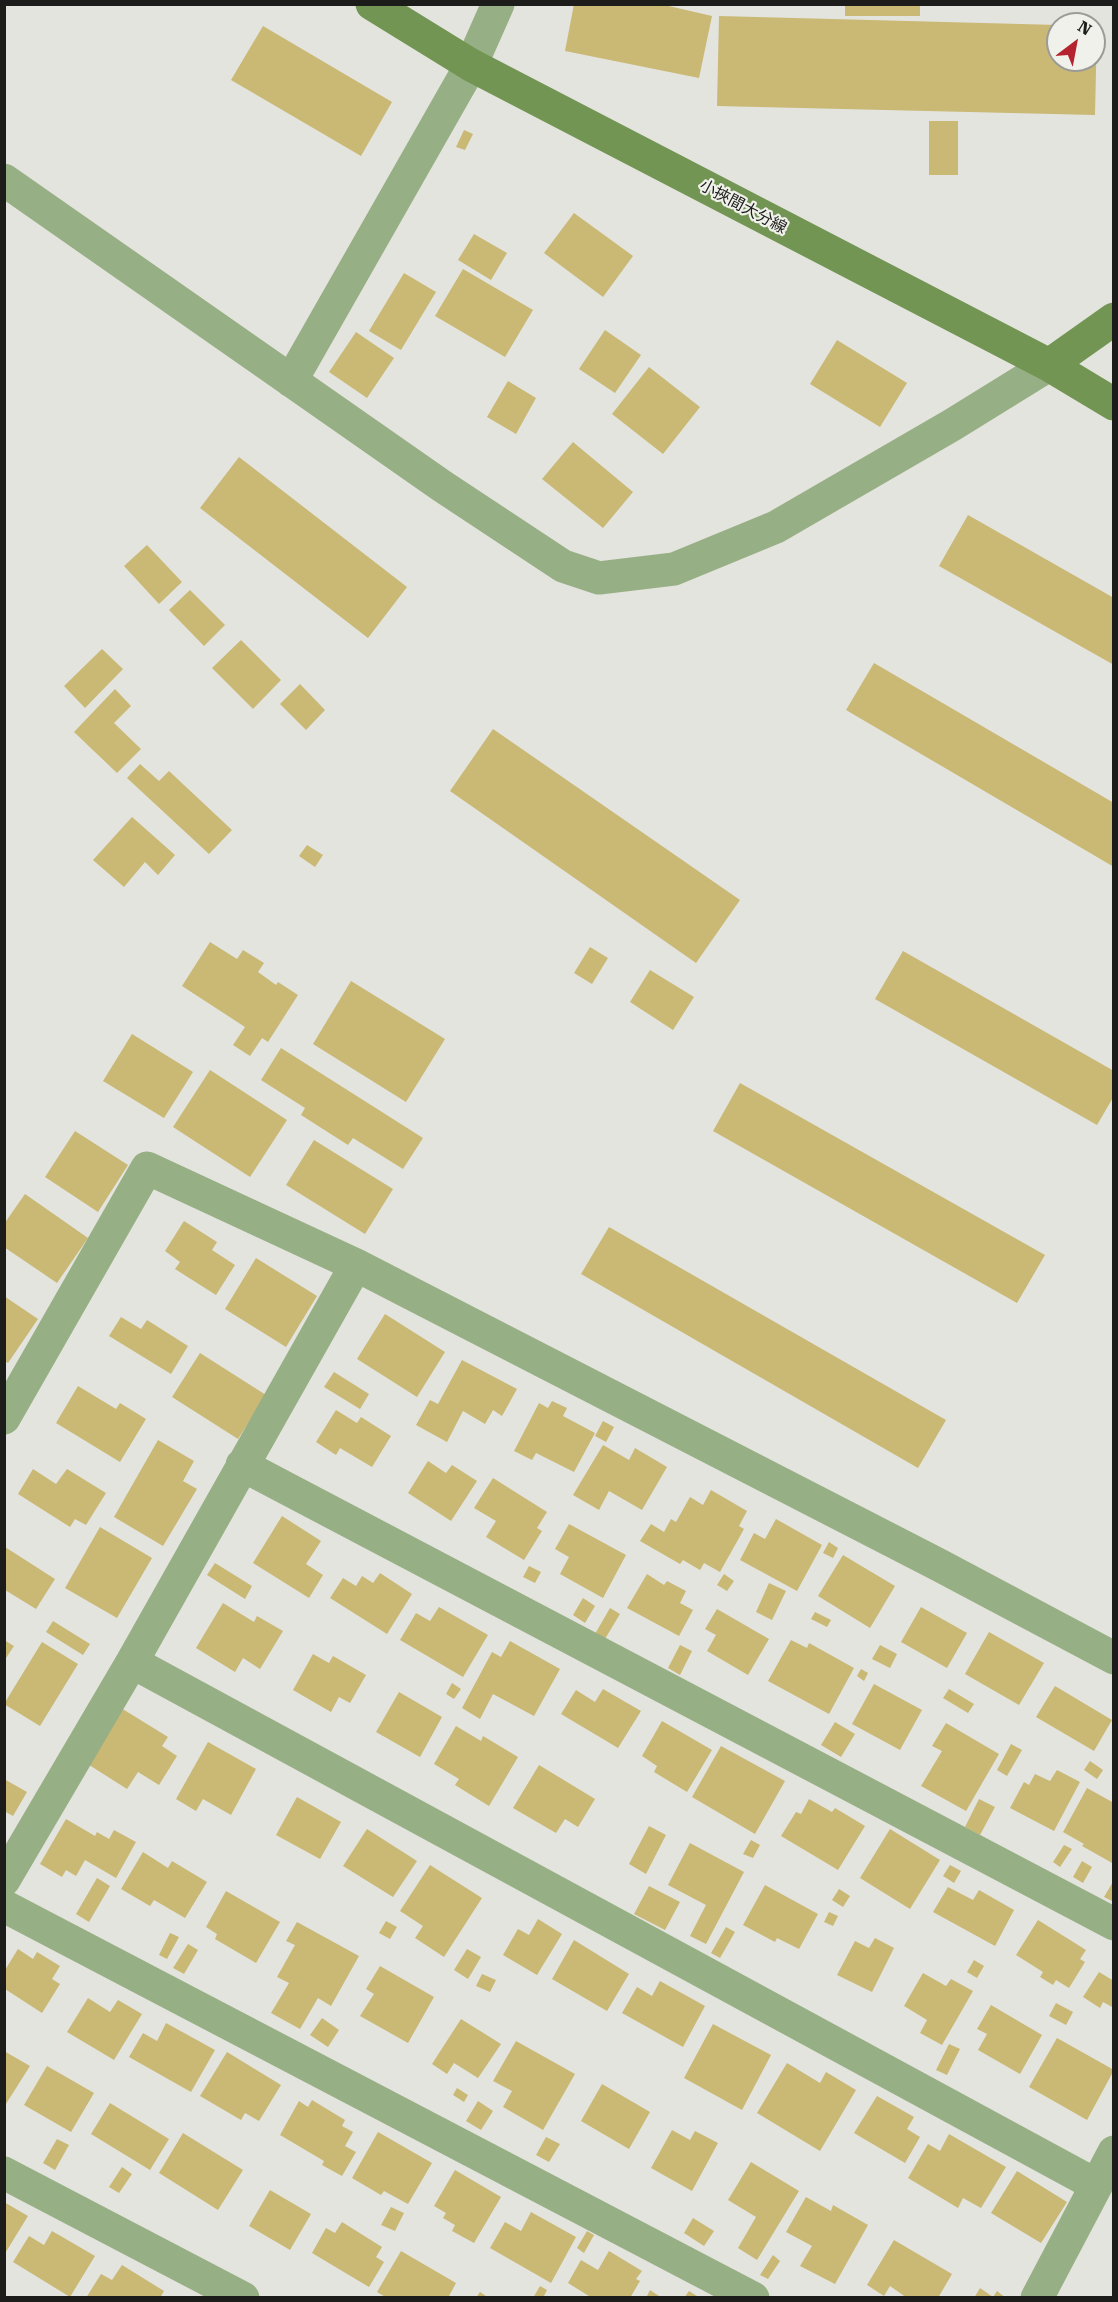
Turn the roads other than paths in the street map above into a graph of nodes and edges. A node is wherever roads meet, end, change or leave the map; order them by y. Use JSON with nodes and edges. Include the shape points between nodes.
{"nodes":[{"id":1,"x":372,"y":4,"type":"edge"},
{"id":2,"x":498,"y":4,"type":"edge"},
{"id":3,"x":471,"y":65,"type":"junction"},
{"id":4,"x":4,"y":180,"type":"edge"},
{"id":5,"x":1113,"y":319,"type":"edge"},
{"id":6,"x":1048,"y":365,"type":"junction"},
{"id":7,"x":291,"y":381,"type":"junction"},
{"id":8,"x":1113,"y":404,"type":"edge"},
{"id":9,"x":356,"y":1265,"type":"junction"},
{"id":10,"x":4,"y":1418,"type":"edge"},
{"id":11,"x":242,"y":1465,"type":"junction"},
{"id":12,"x":1113,"y":1658,"type":"edge"},
{"id":13,"x":132,"y":1662,"type":"junction"},
{"id":14,"x":4,"y":1880,"type":"edge"},
{"id":15,"x":4,"y":1906,"type":"edge"},
{"id":16,"x":1113,"y":1924,"type":"edge"},
{"id":17,"x":1113,"y":2152,"type":"edge"},
{"id":18,"x":4,"y":2173,"type":"edge"},
{"id":19,"x":1096,"y":2185,"type":"junction"},
{"id":20,"x":243,"y":2298,"type":"edge"},
{"id":21,"x":753,"y":2298,"type":"edge"},
{"id":22,"x":1037,"y":2298,"type":"edge"}],
"edges":[{"from":1,"to":3,"type":"main road","name":"小挾間大分線"},
{"from":2,"to":3,"type":"street"},
{"from":3,"to":6,"type":"main road","name":"小挾間大分線"},
{"from":3,"to":7,"type":"street"},
{"from":4,"to":7,"type":"street"},
{"from":5,"to":6,"type":"main road"},
{"from":6,"to":7,"type":"street","via":[[776,527],[674,569],[599,578],[563,566]]},
{"from":6,"to":8,"type":"main road","name":"小挾間大分線"},
{"from":9,"to":10,"type":"street","via":[[147,1168]]},
{"from":9,"to":11,"type":"street"},
{"from":9,"to":12,"type":"street"},
{"from":11,"to":13,"type":"street"},
{"from":11,"to":16,"type":"street"},
{"from":13,"to":14,"type":"street"},
{"from":13,"to":19,"type":"street"},
{"from":15,"to":21,"type":"street"},
{"from":17,"to":19,"type":"street"},
{"from":18,"to":20,"type":"street"},
{"from":19,"to":22,"type":"street"}]}
